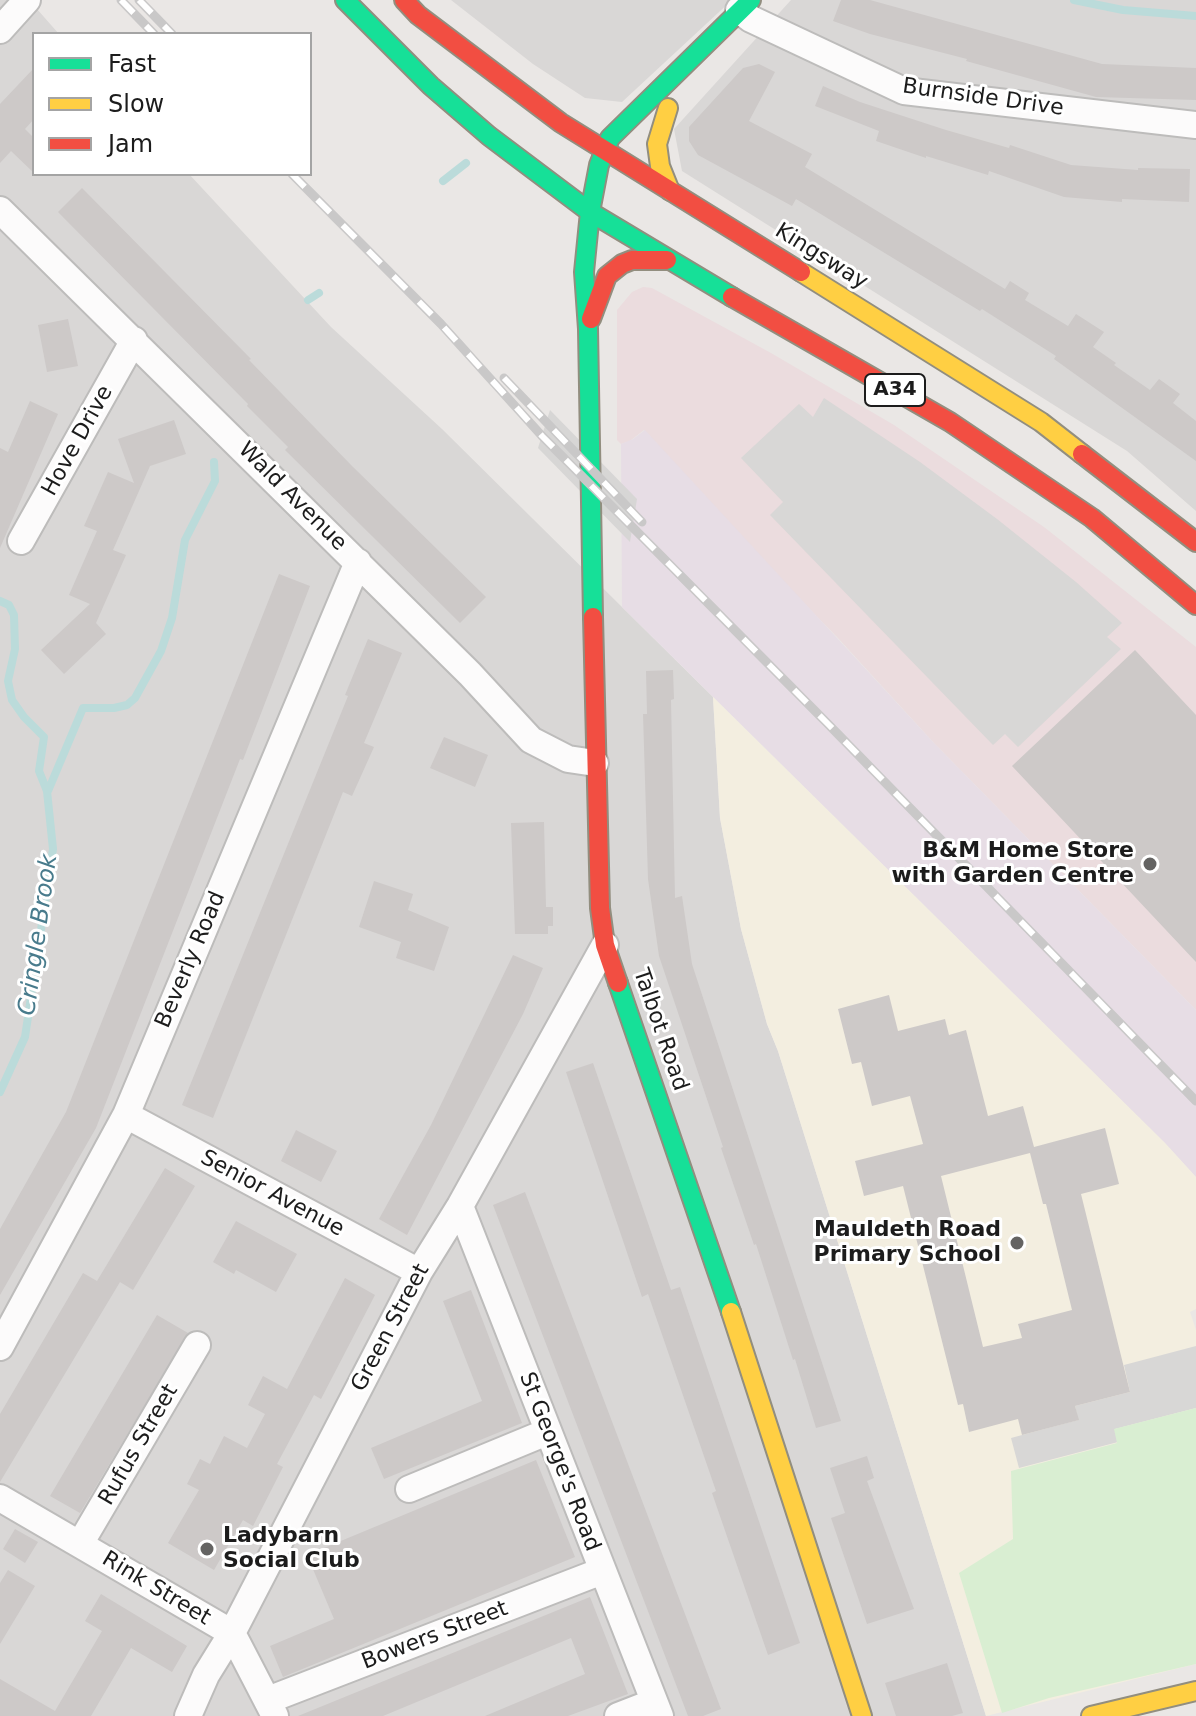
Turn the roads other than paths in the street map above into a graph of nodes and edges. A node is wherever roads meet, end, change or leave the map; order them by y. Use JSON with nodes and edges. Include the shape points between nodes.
{"nodes":[{"id":1,"x":27,"y":0,"type":"edge"},
{"id":2,"x":345,"y":0,"type":"edge"},
{"id":3,"x":404,"y":0,"type":"edge"},
{"id":4,"x":752,"y":7,"type":"edge"},
{"id":5,"x":418,"y":15,"type":"junction"},
{"id":6,"x":0,"y":30,"type":"edge"},
{"id":7,"x":473,"y":79,"type":"dead end"},
{"id":8,"x":668,"y":108,"type":"junction"},
{"id":9,"x":1196,"y":125,"type":"edge"},
{"id":10,"x":611,"y":154,"type":"junction"},
{"id":11,"x":576,"y":166,"type":"dead end"},
{"id":12,"x":596,"y":181,"type":"junction"},
{"id":13,"x":670,"y":191,"type":"junction"},
{"id":14,"x":616,"y":197,"type":"dead end"},
{"id":15,"x":0,"y":210,"type":"edge"},
{"id":16,"x":590,"y":212,"type":"junction"},
{"id":17,"x":705,"y":259,"type":"dead end"},
{"id":18,"x":667,"y":260,"type":"junction"},
{"id":19,"x":781,"y":324,"type":"junction"},
{"id":20,"x":588,"y":329,"type":"junction"},
{"id":21,"x":134,"y":340,"type":"junction"},
{"id":22,"x":21,"y":541,"type":"dead end"},
{"id":23,"x":1196,"y":542,"type":"edge"},
{"id":24,"x":358,"y":562,"type":"junction"},
{"id":25,"x":1196,"y":605,"type":"edge"},
{"id":26,"x":595,"y":763,"type":"junction"},
{"id":27,"x":605,"y":945,"type":"junction"},
{"id":28,"x":126,"y":1115,"type":"junction"},
{"id":29,"x":460,"y":1206,"type":"junction"},
{"id":30,"x":419,"y":1272,"type":"junction"},
{"id":31,"x":197,"y":1345,"type":"dead end"},
{"id":32,"x":0,"y":1347,"type":"edge"},
{"id":33,"x":547,"y":1432,"type":"junction"},
{"id":34,"x":409,"y":1489,"type":"dead end"},
{"id":35,"x":0,"y":1498,"type":"edge"},
{"id":36,"x":80,"y":1544,"type":"junction"},
{"id":37,"x":602,"y":1571,"type":"junction"},
{"id":38,"x":232,"y":1633,"type":"junction"},
{"id":39,"x":1196,"y":1691,"type":"edge"},
{"id":40,"x":272,"y":1708,"type":"edge"},
{"id":41,"x":657,"y":1709,"type":"edge"},
{"id":42,"x":188,"y":1716,"type":"edge"},
{"id":43,"x":618,"y":1716,"type":"edge"},
{"id":44,"x":862,"y":1716,"type":"edge"},
{"id":45,"x":1091,"y":1716,"type":"edge"}],
"edges":[{"from":1,"to":6,"type":"street"},
{"from":2,"to":16,"type":"main road","number":"A34","via":[[431,86]]},
{"from":3,"to":5,"type":"main road","name":"Kingsway","number":"A34"},
{"from":4,"to":8,"type":"main road"},
{"from":4,"to":9,"type":"street","name":"Burnside Drive","via":[[904,91]]},
{"from":4,"to":10,"type":"main road","via":[[619,128]]},
{"from":5,"to":7,"type":"main road","name":"Kingsway","number":"A34"},
{"from":5,"to":10,"type":"main road","name":"Kingsway","number":"A34","via":[[561,123]]},
{"from":8,"to":10,"type":"main road","via":[[639,138]]},
{"from":8,"to":13,"type":"main road","via":[[657,144]]},
{"from":10,"to":12,"type":"main road","name":"Talbot Road"},
{"from":10,"to":13,"type":"main road","name":"Kingsway","number":"A34"},
{"from":11,"to":12,"type":"main road"},
{"from":12,"to":14,"type":"main road"},
{"from":12,"to":16,"type":"main road","name":"Talbot Road"},
{"from":13,"to":23,"type":"main road","name":"Kingsway","number":"A34","via":[[1041,422]]},
{"from":15,"to":21,"type":"street","name":"Wald Avenue"},
{"from":16,"to":18,"type":"main road","number":"A34"},
{"from":16,"to":20,"type":"main road","name":"Talbot Road","via":[[584,272]]},
{"from":17,"to":19,"type":"main road","number":"A34"},
{"from":18,"to":19,"type":"main road","number":"A34"},
{"from":18,"to":20,"type":"main road","name":"Talbot Road","via":[[632,260],[607,276]]},
{"from":19,"to":25,"type":"main road","number":"A34","via":[[950,422],[1092,518]]},
{"from":20,"to":26,"type":"main road","name":"Talbot Road"},
{"from":21,"to":22,"type":"street","name":"Hove Drive"},
{"from":21,"to":24,"type":"street","name":"Wald Avenue"},
{"from":24,"to":26,"type":"street","name":"Wald Avenue","via":[[531,740],[568,759]]},
{"from":24,"to":28,"type":"street","name":"Beverly Road"},
{"from":26,"to":27,"type":"main road","name":"Talbot Road"},
{"from":27,"to":29,"type":"street","name":"Green Street"},
{"from":27,"to":44,"type":"main road","name":"Talbot Road","via":[[757,1388]]},
{"from":28,"to":30,"type":"street","name":"Senior Avenue"},
{"from":28,"to":32,"type":"street","name":"Beverly Road"},
{"from":29,"to":30,"type":"street","name":"Green Street"},
{"from":29,"to":33,"type":"street","name":"St George's Road"},
{"from":30,"to":38,"type":"street","name":"Green Street"},
{"from":31,"to":36,"type":"street","name":"Rufus Street"},
{"from":33,"to":34,"type":"street"},
{"from":33,"to":37,"type":"street","name":"St George's Road"},
{"from":35,"to":36,"type":"street","name":"Rink Street"},
{"from":36,"to":38,"type":"street","name":"Rink Street"},
{"from":37,"to":40,"type":"street","name":"Bowers Street"},
{"from":37,"to":41,"type":"street","name":"St George's Road"},
{"from":38,"to":40,"type":"street","name":"Rink Street"},
{"from":38,"to":42,"type":"street","name":"Green Street"},
{"from":39,"to":45,"type":"main road"},
{"from":41,"to":43,"type":"street"}]}
